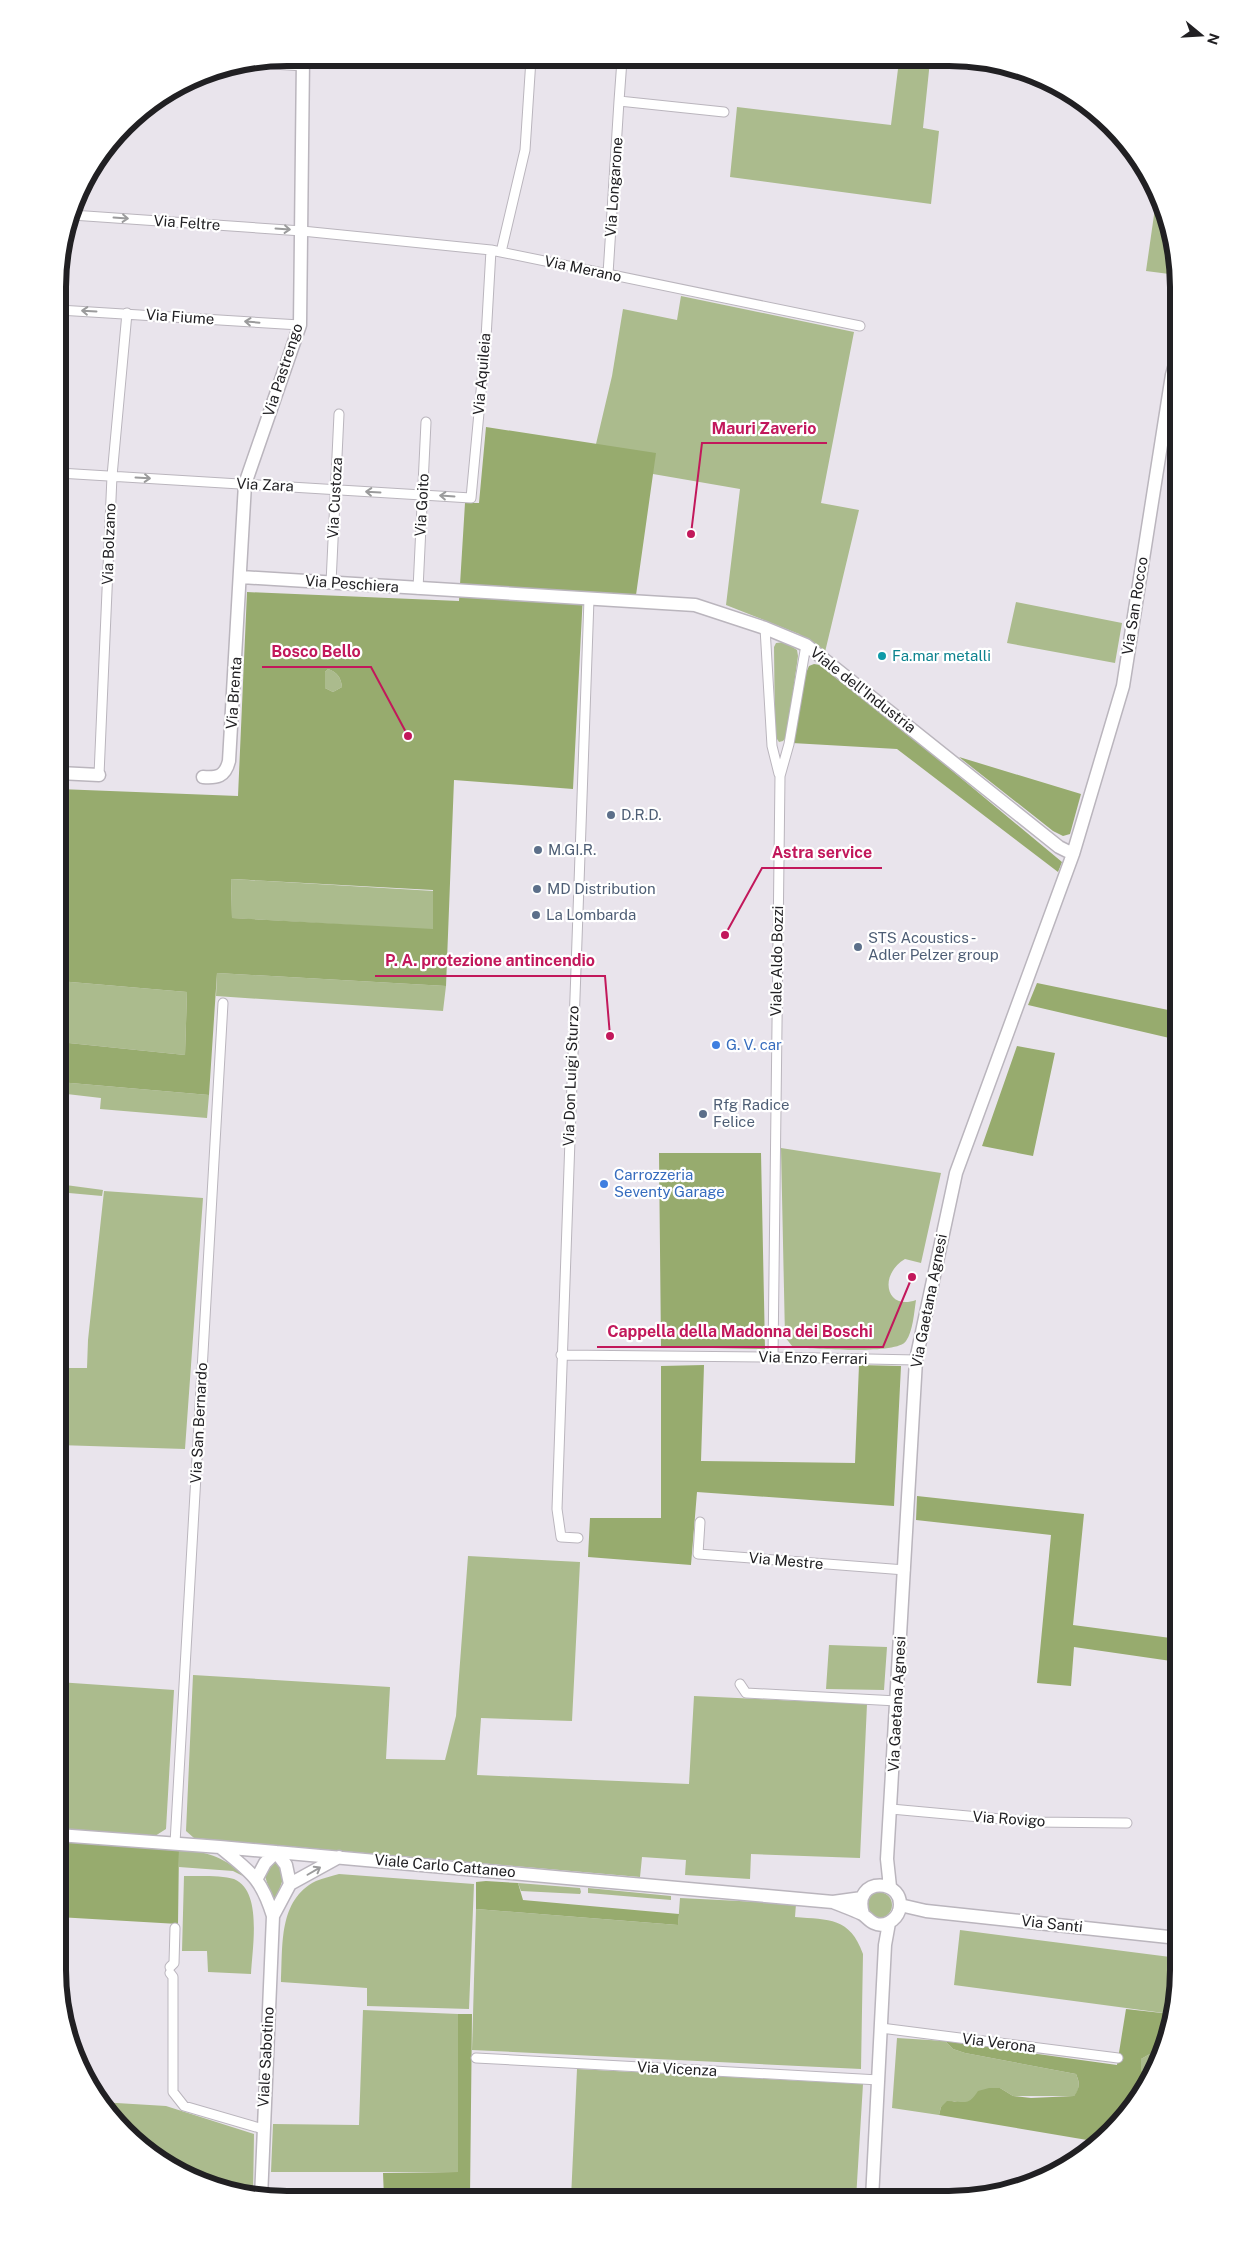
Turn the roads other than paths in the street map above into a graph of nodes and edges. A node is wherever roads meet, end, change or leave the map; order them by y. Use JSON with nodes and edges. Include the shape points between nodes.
{"nodes":[{"id":1,"x":303,"y":66,"type":"edge"},
{"id":2,"x":531,"y":66,"type":"edge"},
{"id":3,"x":622,"y":66,"type":"edge"},
{"id":4,"x":619,"y":100,"type":"junction"},
{"id":5,"x":724,"y":112,"type":"dead end"},
{"id":6,"x":78,"y":215,"type":"edge"},
{"id":7,"x":302,"y":231,"type":"junction"},
{"id":8,"x":491,"y":250,"type":"junction"},
{"id":9,"x":502,"y":252,"type":"junction"},
{"id":10,"x":608,"y":274,"type":"junction"},
{"id":11,"x":66,"y":310,"type":"edge"},
{"id":12,"x":126,"y":314,"type":"junction"},
{"id":13,"x":300,"y":325,"type":"junction"},
{"id":14,"x":860,"y":326,"type":"dead end"},
{"id":15,"x":1170,"y":388,"type":"edge"},
{"id":16,"x":339,"y":414,"type":"dead end"},
{"id":17,"x":426,"y":422,"type":"dead end"},
{"id":18,"x":66,"y":473,"type":"edge"},
{"id":19,"x":112,"y":476,"type":"junction"},
{"id":20,"x":245,"y":484,"type":"junction"},
{"id":21,"x":335,"y":489,"type":"junction"},
{"id":22,"x":422,"y":494,"type":"junction"},
{"id":23,"x":471,"y":498,"type":"joint"},
{"id":24,"x":241,"y":583,"type":"junction"},
{"id":25,"x":331,"y":583,"type":"junction"},
{"id":26,"x":418,"y":588,"type":"junction"},
{"id":27,"x":589,"y":599,"type":"junction"},
{"id":28,"x":765,"y":628,"type":"junction"},
{"id":29,"x":806,"y":644,"type":"junction"},
{"id":30,"x":66,"y":774,"type":"edge"},
{"id":31,"x":99,"y":776,"type":"joint"},
{"id":32,"x":780,"y":776,"type":"junction"},
{"id":33,"x":203,"y":777,"type":"dead end"},
{"id":34,"x":1073,"y":854,"type":"junction"},
{"id":35,"x":223,"y":1003,"type":"dead end"},
{"id":36,"x":561,"y":1355,"type":"junction"},
{"id":37,"x":773,"y":1357,"type":"junction"},
{"id":38,"x":916,"y":1360,"type":"junction"},
{"id":39,"x":700,"y":1522,"type":"dead end"},
{"id":40,"x":578,"y":1538,"type":"dead end"},
{"id":41,"x":905,"y":1570,"type":"junction"},
{"id":42,"x":740,"y":1684,"type":"dead end"},
{"id":43,"x":898,"y":1701,"type":"junction"},
{"id":44,"x":891,"y":1810,"type":"junction"},
{"id":45,"x":1127,"y":1823,"type":"dead end"},
{"id":46,"x":66,"y":1835,"type":"edge"},
{"id":47,"x":174,"y":1843,"type":"junction"},
{"id":48,"x":220,"y":1847,"type":"junction"},
{"id":49,"x":276,"y":1852,"type":"junction"},
{"id":50,"x":339,"y":1857,"type":"junction"},
{"id":51,"x":887,"y":1860,"type":"junction"},
{"id":52,"x":256,"y":1878,"type":"junction"},
{"id":53,"x":290,"y":1884,"type":"junction"},
{"id":54,"x":870,"y":1887,"type":"junction"},
{"id":55,"x":890,"y":1887,"type":"junction"},
{"id":56,"x":862,"y":1898,"type":"junction"},
{"id":57,"x":833,"y":1902,"type":"junction"},
{"id":58,"x":863,"y":1914,"type":"junction"},
{"id":59,"x":896,"y":1914,"type":"junction"},
{"id":60,"x":273,"y":1916,"type":"junction"},
{"id":61,"x":874,"y":1924,"type":"junction"},
{"id":62,"x":175,"y":1928,"type":"dead end"},
{"id":63,"x":1170,"y":1937,"type":"edge"},
{"id":64,"x":885,"y":1944,"type":"junction"},
{"id":65,"x":881,"y":2028,"type":"junction"},
{"id":66,"x":476,"y":2058,"type":"dead end"},
{"id":67,"x":1118,"y":2058,"type":"dead end"},
{"id":68,"x":879,"y":2080,"type":"junction"},
{"id":69,"x":263,"y":2129,"type":"junction"},
{"id":70,"x":261,"y":2189,"type":"edge"},
{"id":71,"x":872,"y":2191,"type":"edge"}],
"edges":[{"from":1,"to":7,"type":"street","name":"Via Pastrengo"},
{"from":2,"to":9,"type":"street","via":[[525,150]]},
{"from":3,"to":4,"type":"street","name":"Via Longarone"},
{"from":4,"to":5,"type":"street"},
{"from":4,"to":10,"type":"street","name":"Via Longarone"},
{"from":6,"to":7,"type":"street","name":"Via Feltre","one_way":true},
{"from":7,"to":8,"type":"street","name":"Via Merano"},
{"from":7,"to":13,"type":"street","name":"Via Pastrengo"},
{"from":8,"to":9,"type":"street","name":"Via Merano"},
{"from":8,"to":23,"type":"street","name":"Via Aquileia"},
{"from":9,"to":10,"type":"street","name":"Via Merano"},
{"from":10,"to":14,"type":"street","name":"Via Merano"},
{"from":12,"to":11,"type":"street","name":"Via Fiume","one_way":true},
{"from":13,"to":12,"type":"street","name":"Via Fiume","one_way":true},
{"from":12,"to":19,"type":"street","name":"Via Bolzano"},
{"from":13,"to":20,"type":"street","name":"Via Pastrengo"},
{"from":15,"to":34,"type":"street","name":"Via San Rocco","via":[[1123,686]]},
{"from":16,"to":21,"type":"street","name":"Via Custoza"},
{"from":17,"to":22,"type":"street","name":"Via Goito"},
{"from":18,"to":19,"type":"street","name":"Via Zara"},
{"from":19,"to":20,"type":"street","name":"Via Zara","one_way":true},
{"from":19,"to":31,"type":"street","name":"Via Bolzano"},
{"from":20,"to":21,"type":"street","name":"Via Zara"},
{"from":20,"to":24,"type":"street","name":"Via Pastrengo"},
{"from":22,"to":21,"type":"street","name":"Via Zara","one_way":true},
{"from":21,"to":25,"type":"street","name":"Via Custoza"},
{"from":23,"to":22,"type":"street","name":"Via Zara","one_way":true},
{"from":22,"to":26,"type":"street","name":"Via Goito"},
{"from":24,"to":25,"type":"street","name":"Via Peschiera"},
{"from":24,"to":33,"type":"street","name":"Via Brenta","via":[[229,761],[226,771],[217,778]]},
{"from":25,"to":26,"type":"street","name":"Via Peschiera"},
{"from":26,"to":27,"type":"street","name":"Via Peschiera"},
{"from":27,"to":28,"type":"street","name":"Viale dell'Industria","via":[[695,605]]},
{"from":27,"to":36,"type":"street","name":"Via Don Luigi Sturzo"},
{"from":28,"to":29,"type":"street","name":"Viale dell'Industria"},
{"from":28,"to":32,"type":"street","name":"Viale Aldo Bozzi","via":[[772,746]]},
{"from":29,"to":32,"type":"street","name":"Viale Aldo Bozzi","via":[[789,744]]},
{"from":29,"to":34,"type":"street","name":"Viale dell'Industria","via":[[1059,847]]},
{"from":30,"to":31,"type":"street"},
{"from":32,"to":37,"type":"street","name":"Viale Aldo Bozzi"},
{"from":34,"to":38,"type":"street","name":"Via Gaetana Agnesi","via":[[956,1173]]},
{"from":35,"to":47,"type":"street","name":"Via San Bernardo"},
{"from":36,"to":37,"type":"street","name":"Via Enzo Ferrari"},
{"from":36,"to":40,"type":"street","name":"Via Don Luigi Sturzo","via":[[557,1509],[562,1537]]},
{"from":37,"to":38,"type":"street","name":"Via Enzo Ferrari"},
{"from":38,"to":41,"type":"street","name":"Via Gaetana Agnesi"},
{"from":39,"to":41,"type":"street","name":"Via Mestre","via":[[698,1554]]},
{"from":41,"to":43,"type":"street","name":"Via Gaetana Agnesi"},
{"from":42,"to":43,"type":"street","via":[[746,1693]]},
{"from":43,"to":44,"type":"street","name":"Via Gaetana Agnesi"},
{"from":44,"to":45,"type":"street","name":"Via Rovigo","via":[[1034,1822]]},
{"from":44,"to":51,"type":"street","name":"Via Gaetana Agnesi"},
{"from":46,"to":47,"type":"street","name":"Viale Carlo Cattaneo"},
{"from":47,"to":48,"type":"street","name":"Viale Carlo Cattaneo"},
{"from":48,"to":49,"type":"street","name":"Viale Carlo Cattaneo"},
{"from":48,"to":52,"type":"street"},
{"from":49,"to":50,"type":"street","name":"Viale Carlo Cattaneo"},
{"from":49,"to":52,"type":"street"},
{"from":49,"to":53,"type":"street","via":[[286,1865]]},
{"from":53,"to":50,"type":"street","one_way":true},
{"from":50,"to":57,"type":"street","name":"Viale Carlo Cattaneo"},
{"from":51,"to":54,"type":"street","name":"Via Gaetana Agnesi"},
{"from":51,"to":55,"type":"street","name":"Via Gaetana Agnesi"},
{"from":52,"to":60,"type":"street","via":[[267,1896]]},
{"from":53,"to":60,"type":"street"},
{"from":54,"to":55,"type":"street"},
{"from":54,"to":56,"type":"street"},
{"from":55,"to":59,"type":"street","via":[[898,1895]]},
{"from":56,"to":57,"type":"street","name":"Viale Carlo Cattaneo"},
{"from":56,"to":58,"type":"street"},
{"from":57,"to":58,"type":"street","name":"Viale Carlo Cattaneo"},
{"from":58,"to":61,"type":"street"},
{"from":59,"to":61,"type":"street"},
{"from":59,"to":63,"type":"street","name":"Via Santi","via":[[926,1911]]},
{"from":59,"to":64,"type":"street"},
{"from":60,"to":69,"type":"street","name":"Viale Sabotino"},
{"from":61,"to":64,"type":"street"},
{"from":62,"to":69,"type":"street","via":[[174,1964],[170,1970],[173,1977],[173,2092],[184,2106]]},
{"from":64,"to":65,"type":"street"},
{"from":65,"to":67,"type":"street","name":"Via Verona"},
{"from":65,"to":68,"type":"street"},
{"from":66,"to":68,"type":"street","name":"Via Vicenza"},
{"from":68,"to":71,"type":"street"},
{"from":69,"to":70,"type":"street","name":"Viale Sabotino"}]}
